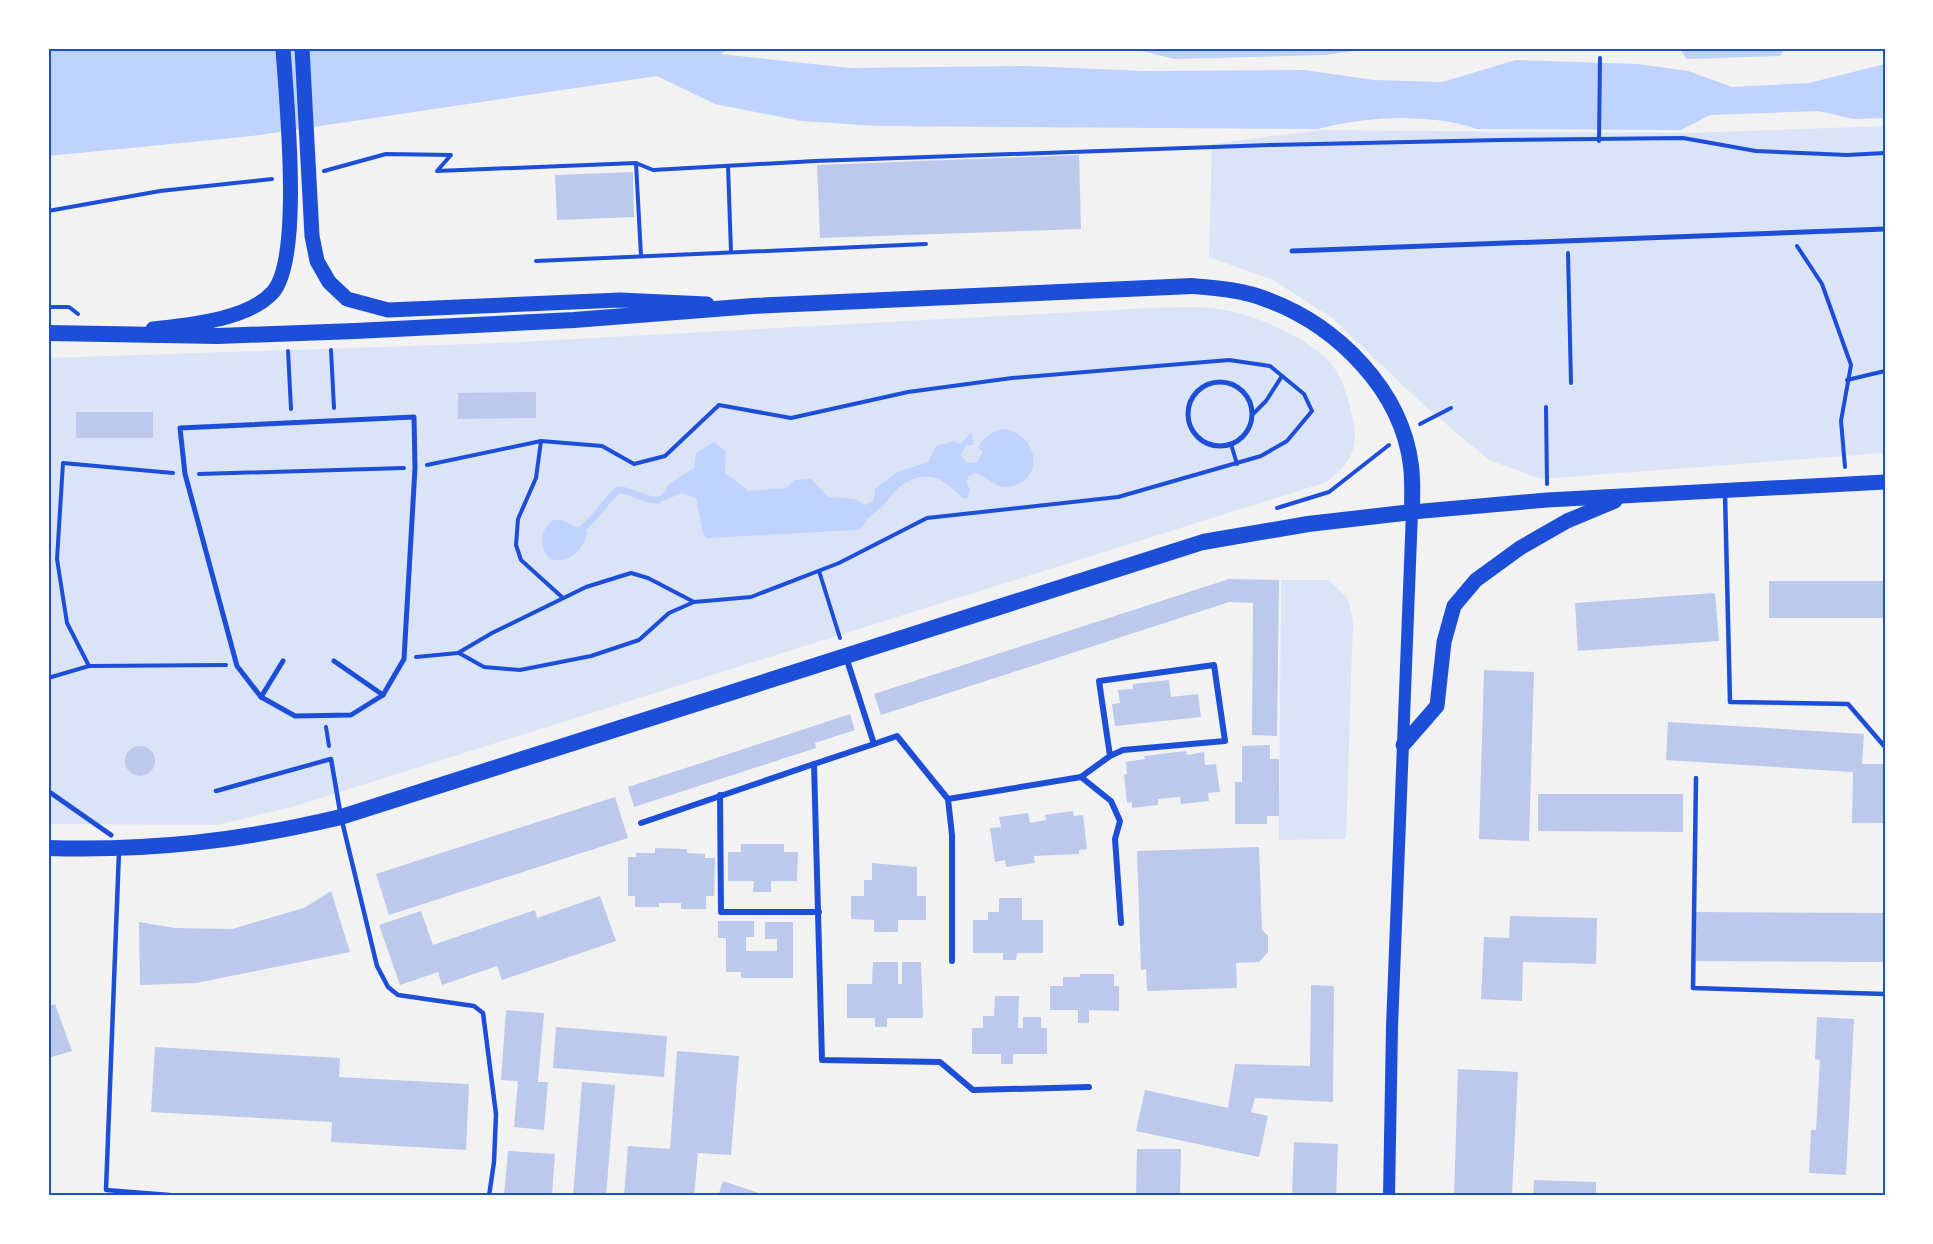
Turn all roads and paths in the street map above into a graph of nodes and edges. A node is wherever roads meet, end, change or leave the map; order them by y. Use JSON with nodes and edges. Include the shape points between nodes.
{"nodes":[{"id":1,"x":284,"y":48,"type":"edge"},
{"id":2,"x":302,"y":48,"type":"edge"},
{"id":3,"x":1600,"y":58,"type":"dead end"},
{"id":4,"x":1599,"y":141,"type":"junction"},
{"id":5,"x":1885,"y":153,"type":"edge"},
{"id":6,"x":636,"y":163,"type":"junction"},
{"id":7,"x":728,"y":166,"type":"junction"},
{"id":8,"x":312,"y":173,"type":"dead end"},
{"id":9,"x":279,"y":178,"type":"dead end"},
{"id":10,"x":48,"y":211,"type":"edge"},
{"id":11,"x":1885,"y":229,"type":"edge"},
{"id":12,"x":1789,"y":232,"type":"junction"},
{"id":13,"x":1568,"y":240,"type":"junction"},
{"id":14,"x":926,"y":244,"type":"dead end"},
{"id":15,"x":1292,"y":250,"type":"dead end"},
{"id":16,"x":731,"y":252,"type":"junction"},
{"id":17,"x":641,"y":256,"type":"junction"},
{"id":18,"x":536,"y":261,"type":"dead end"},
{"id":19,"x":753,"y":306,"type":"junction"},
{"id":20,"x":48,"y":307,"type":"edge"},
{"id":21,"x":69,"y":307,"type":"dead end"},
{"id":22,"x":48,"y":333,"type":"edge"},
{"id":23,"x":102,"y":334,"type":"junction"},
{"id":24,"x":331,"y":349,"type":"dead end"},
{"id":25,"x":288,"y":350,"type":"dead end"},
{"id":26,"x":1885,"y":370,"type":"edge"},
{"id":27,"x":1281,"y":376,"type":"junction"},
{"id":28,"x":1847,"y":380,"type":"junction"},
{"id":29,"x":1570,"y":383,"type":"dead end"},
{"id":30,"x":1546,"y":407,"type":"dead end"},
{"id":31,"x":1252,"y":415,"type":"junction"},
{"id":32,"x":334,"y":422,"type":"junction"},
{"id":33,"x":292,"y":424,"type":"junction"},
{"id":34,"x":541,"y":441,"type":"junction"},
{"id":35,"x":1231,"y":444,"type":"junction"},
{"id":36,"x":1237,"y":464,"type":"junction"},
{"id":37,"x":416,"y":468,"type":"junction"},
{"id":38,"x":185,"y":474,"type":"junction"},
{"id":39,"x":1885,"y":482,"type":"edge"},
{"id":40,"x":1847,"y":483,"type":"junction"},
{"id":41,"x":1725,"y":491,"type":"junction"},
{"id":42,"x":1625,"y":496,"type":"junction"},
{"id":43,"x":1547,"y":500,"type":"junction"},
{"id":44,"x":1412,"y":513,"type":"junction"},
{"id":45,"x":819,"y":571,"type":"junction"},
{"id":46,"x":563,"y":598,"type":"junction"},
{"id":47,"x":694,"y":602,"type":"junction"},
{"id":48,"x":458,"y":653,"type":"junction"},
{"id":49,"x":846,"y":656,"type":"junction"},
{"id":50,"x":404,"y":658,"type":"junction"},
{"id":51,"x":334,"y":661,"type":"dead end"},
{"id":52,"x":283,"y":662,"type":"dead end"},
{"id":53,"x":89,"y":666,"type":"junction"},
{"id":54,"x":237,"y":666,"type":"junction"},
{"id":55,"x":48,"y":678,"type":"edge"},
{"id":56,"x":383,"y":695,"type":"junction"},
{"id":57,"x":261,"y":697,"type":"junction"},
{"id":58,"x":324,"y":715,"type":"junction"},
{"id":59,"x":874,"y":744,"type":"junction"},
{"id":60,"x":1403,"y":745,"type":"junction"},
{"id":61,"x":1885,"y":747,"type":"edge"},
{"id":62,"x":1110,"y":756,"type":"junction"},
{"id":63,"x":331,"y":759,"type":"junction"},
{"id":64,"x":814,"y":764,"type":"junction"},
{"id":65,"x":1081,"y":777,"type":"junction"},
{"id":66,"x":1696,"y":778,"type":"dead end"},
{"id":67,"x":48,"y":791,"type":"edge"},
{"id":68,"x":216,"y":791,"type":"dead end"},
{"id":69,"x":720,"y":795,"type":"junction"},
{"id":70,"x":948,"y":800,"type":"junction"},
{"id":71,"x":341,"y":817,"type":"junction"},
{"id":72,"x":641,"y":823,"type":"dead end"},
{"id":73,"x":115,"y":842,"type":"junction"},
{"id":74,"x":48,"y":848,"type":"edge"},
{"id":75,"x":819,"y":912,"type":"junction"},
{"id":76,"x":1121,"y":923,"type":"dead end"},
{"id":77,"x":952,"y":961,"type":"dead end"},
{"id":78,"x":1885,"y":994,"type":"edge"},
{"id":79,"x":1089,"y":1087,"type":"dead end"},
{"id":80,"x":182,"y":1196,"type":"edge"},
{"id":81,"x":489,"y":1196,"type":"edge"},
{"id":82,"x":1389,"y":1196,"type":"edge"}],
"edges":[{"from":1,"to":23,"type":"main road","via":[[290,213],[285,267],[273,291],[256,305],[192,325]]},
{"from":2,"to":19,"type":"main road","via":[[310,214],[317,261],[329,282],[347,299],[388,310],[620,300]]},
{"from":3,"to":4,"type":"path"},
{"from":4,"to":5,"type":"path","via":[[1683,138],[1755,151]]},
{"from":4,"to":7,"type":"path","via":[[1270,145]]},
{"from":6,"to":7,"type":"path","via":[[653,170]]},
{"from":6,"to":8,"type":"path","via":[[437,171],[451,155],[386,154]]},
{"from":6,"to":17,"type":"path"},
{"from":7,"to":16,"type":"path"},
{"from":9,"to":10,"type":"path","via":[[160,191]]},
{"from":11,"to":12,"type":"street"},
{"from":12,"to":13,"type":"street"},
{"from":12,"to":28,"type":"path","via":[[1822,284],[1834,312],[1851,365]]},
{"from":13,"to":15,"type":"street"},
{"from":13,"to":29,"type":"path"},
{"from":14,"to":16,"type":"path"},
{"from":16,"to":17,"type":"path"},
{"from":17,"to":18,"type":"path"},
{"from":19,"to":23,"type":"highway","via":[[475,326],[218,336]]},
{"from":19,"to":44,"type":"highway","via":[[1192,286],[1266,299],[1295,311],[1324,330],[1376,381],[1403,433],[1411,467]]},
{"from":20,"to":21,"type":"path"},
{"from":22,"to":23,"type":"highway"},
{"from":24,"to":32,"type":"path"},
{"from":25,"to":33,"type":"path"},
{"from":26,"to":28,"type":"path"},
{"from":27,"to":31,"type":"path"},
{"from":27,"to":34,"type":"path","via":[[1270,366],[1229,360],[1000,379],[908,392],[791,418],[719,405],[665,456],[634,464],[602,446]]},
{"from":27,"to":36,"type":"path","via":[[1304,394],[1312,411],[1287,441]]},
{"from":28,"to":40,"type":"path","via":[[1841,421]]},
{"from":30,"to":43,"type":"path"},
{"from":31,"to":35,"type":"street","via":[[1241,437]]},
{"from":31,"to":35,"type":"street","via":[[1250,403],[1233,385],[1209,383],[1198,390],[1188,412],[1196,435],[1206,442]]},
{"from":32,"to":33,"type":"street"},
{"from":32,"to":37,"type":"street","via":[[414,417]]},
{"from":33,"to":38,"type":"street","via":[[180,428]]},
{"from":34,"to":37,"type":"path"},
{"from":34,"to":46,"type":"path","via":[[536,478],[518,519],[516,545],[521,560]]},
{"from":35,"to":36,"type":"path"},
{"from":36,"to":45,"type":"path","via":[[1118,497],[927,518]]},
{"from":37,"to":38,"type":"path"},
{"from":37,"to":50,"type":"street"},
{"from":38,"to":53,"type":"path","via":[[63,463],[57,559],[67,623]]},
{"from":38,"to":54,"type":"street"},
{"from":39,"to":40,"type":"main road"},
{"from":40,"to":41,"type":"main road"},
{"from":41,"to":42,"type":"main road"},
{"from":41,"to":61,"type":"lane","via":[[1730,702],[1848,704]]},
{"from":42,"to":43,"type":"main road"},
{"from":42,"to":60,"type":"main road","via":[[1567,521],[1476,580],[1454,606],[1444,642],[1437,706]]},
{"from":43,"to":44,"type":"main road"},
{"from":44,"to":49,"type":"highway","via":[[1308,524],[1203,542]]},
{"from":44,"to":60,"type":"main road"},
{"from":45,"to":47,"type":"path","via":[[751,597]]},
{"from":45,"to":49,"type":"path"},
{"from":46,"to":47,"type":"path","via":[[631,573]]},
{"from":46,"to":48,"type":"path"},
{"from":47,"to":48,"type":"path","via":[[669,613],[639,640],[591,656],[520,670],[484,667]]},
{"from":48,"to":50,"type":"path"},
{"from":49,"to":59,"type":"street"},
{"from":49,"to":71,"type":"highway"},
{"from":50,"to":56,"type":"street"},
{"from":51,"to":56,"type":"street"},
{"from":52,"to":57,"type":"street"},
{"from":53,"to":54,"type":"path"},
{"from":53,"to":55,"type":"path"},
{"from":54,"to":57,"type":"street"},
{"from":56,"to":58,"type":"street","via":[[351,715]]},
{"from":57,"to":58,"type":"street","via":[[295,716]]},
{"from":58,"to":63,"type":"path"},
{"from":59,"to":64,"type":"street"},
{"from":59,"to":70,"type":"street","via":[[897,736]]},
{"from":60,"to":82,"type":"main road"},
{"from":62,"to":62,"type":"street","via":[[1099,681],[1215,665],[1225,741],[1123,750]]},
{"from":62,"to":65,"type":"street"},
{"from":63,"to":68,"type":"lane"},
{"from":63,"to":71,"type":"lane"},
{"from":64,"to":69,"type":"street"},
{"from":64,"to":75,"type":"street"},
{"from":65,"to":70,"type":"street"},
{"from":65,"to":76,"type":"street","via":[[1111,801],[1120,821],[1115,839]]},
{"from":66,"to":78,"type":"lane","via":[[1693,988]]},
{"from":67,"to":73,"type":"street"},
{"from":69,"to":72,"type":"street"},
{"from":69,"to":75,"type":"street","via":[[721,912]]},
{"from":70,"to":77,"type":"street","via":[[952,835]]},
{"from":71,"to":73,"type":"highway","via":[[212,843]]},
{"from":71,"to":81,"type":"lane","via":[[377,966],[388,987],[398,995],[474,1006],[483,1013],[496,1114]]},
{"from":73,"to":74,"type":"highway"},
{"from":73,"to":80,"type":"lane","via":[[106,1190]]},
{"from":75,"to":79,"type":"street","via":[[822,1060],[940,1062],[973,1090]]}]}
